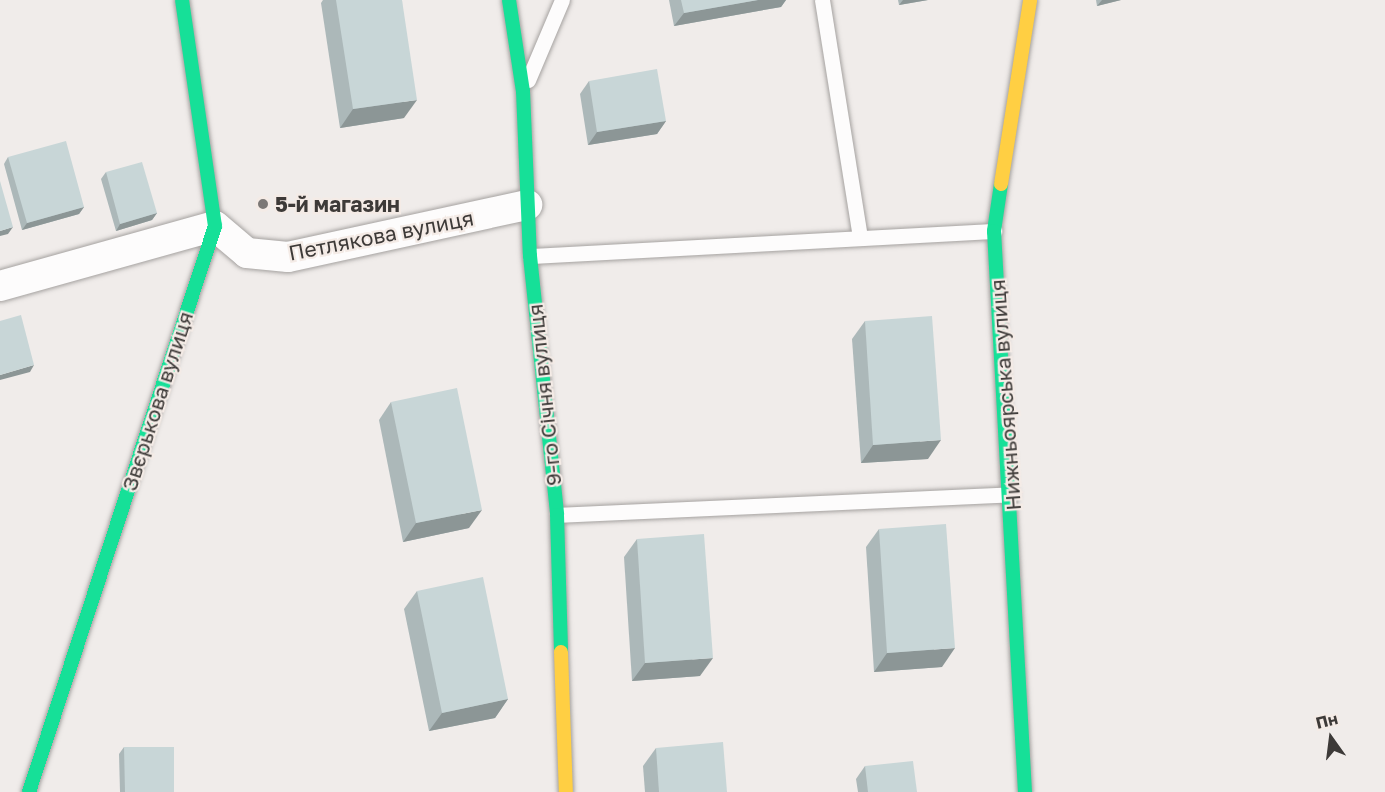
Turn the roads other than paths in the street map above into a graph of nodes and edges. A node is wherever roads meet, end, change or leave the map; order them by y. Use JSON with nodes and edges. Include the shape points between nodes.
{"nodes":[{"id":1,"x":182,"y":0,"type":"edge"},
{"id":2,"x":509,"y":0,"type":"edge"},
{"id":3,"x":562,"y":0,"type":"edge"},
{"id":4,"x":822,"y":0,"type":"edge"},
{"id":5,"x":1030,"y":0,"type":"edge"},
{"id":6,"x":524,"y":91,"type":"junction"},
{"id":7,"x":527,"y":205,"type":"junction"},
{"id":8,"x":215,"y":226,"type":"junction"},
{"id":9,"x":994,"y":231,"type":"junction"},
{"id":10,"x":860,"y":237,"type":"junction"},
{"id":11,"x":530,"y":256,"type":"junction"},
{"id":12,"x":0,"y":286,"type":"edge"},
{"id":13,"x":1011,"y":495,"type":"junction"},
{"id":14,"x":557,"y":515,"type":"junction"},
{"id":15,"x":29,"y":792,"type":"edge"},
{"id":16,"x":566,"y":792,"type":"edge"},
{"id":17,"x":1025,"y":792,"type":"edge"}],
"edges":[{"from":1,"to":8,"type":"street","name":"Звєрькова вулиця"},
{"from":2,"to":6,"type":"street","name":"9-го Січня вулиця"},
{"from":3,"to":6,"type":"lane"},
{"from":4,"to":10,"type":"lane"},
{"from":5,"to":9,"type":"street","name":"Нижньоярська вулиця"},
{"from":6,"to":7,"type":"street","name":"9-го Січня вулиця"},
{"from":7,"to":8,"type":"street","name":"Петлякова вулиця","via":[[288,257],[247,253]]},
{"from":7,"to":11,"type":"street","name":"9-го Січня вулиця"},
{"from":8,"to":12,"type":"street"},
{"from":8,"to":15,"type":"street","name":"Звєрькова вулиця"},
{"from":9,"to":10,"type":"lane"},
{"from":9,"to":13,"type":"street","name":"Нижньоярська вулиця"},
{"from":10,"to":11,"type":"lane"},
{"from":11,"to":14,"type":"street","name":"9-го Січня вулиця"},
{"from":13,"to":14,"type":"lane"},
{"from":13,"to":17,"type":"street","name":"Нижньоярська вулиця"},
{"from":14,"to":16,"type":"street","name":"9-го Січня вулиця"}]}
